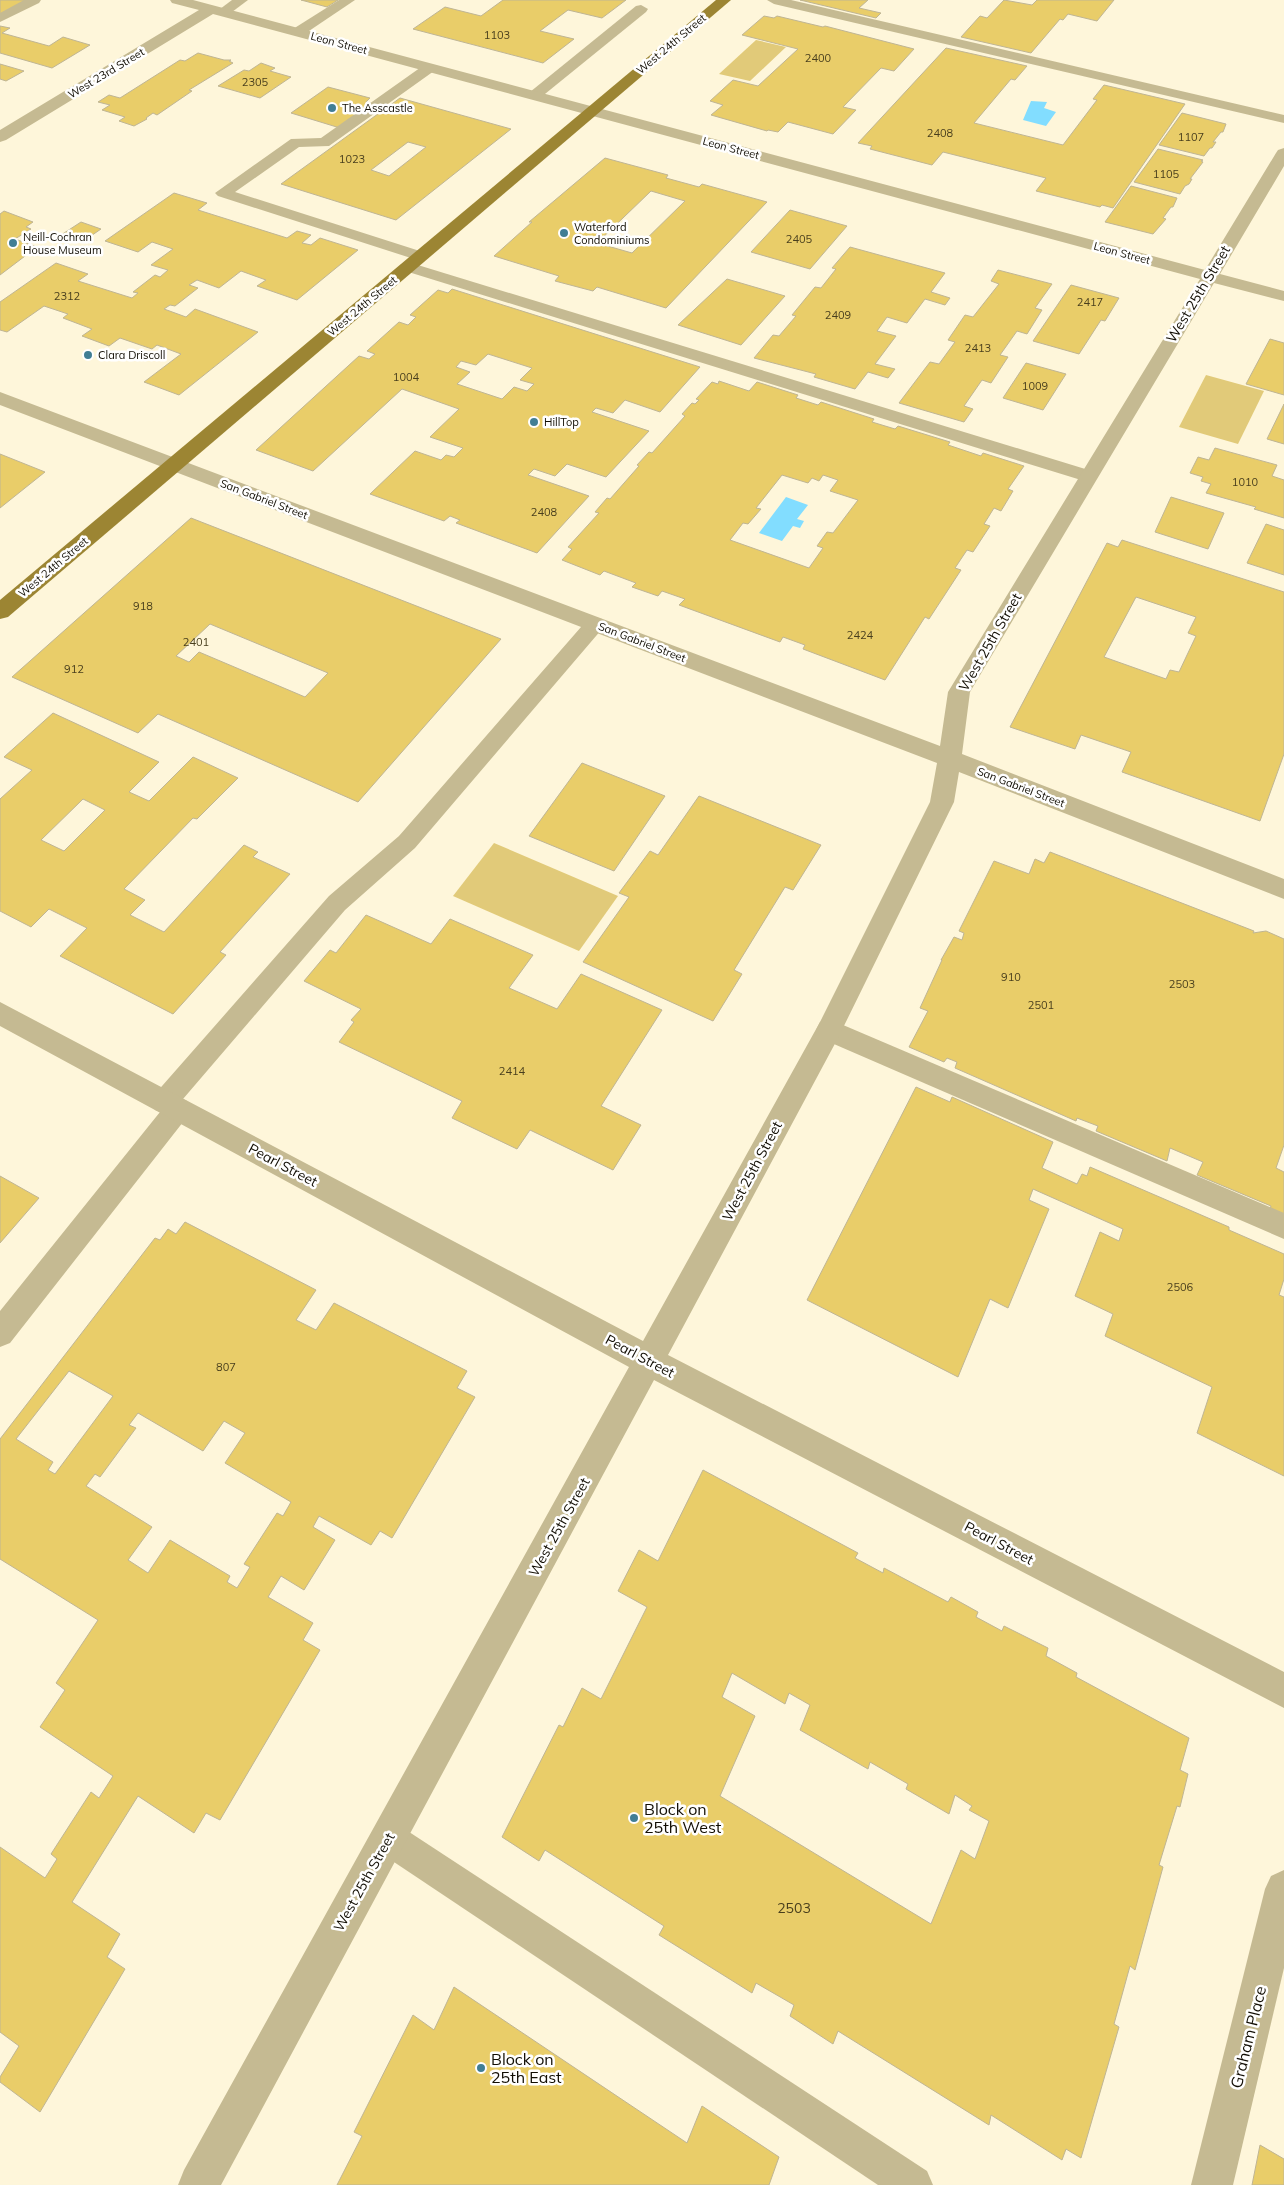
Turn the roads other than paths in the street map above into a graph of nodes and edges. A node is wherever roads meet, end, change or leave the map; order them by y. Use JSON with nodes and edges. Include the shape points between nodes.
{"nodes":[{"id":1,"x":34,"y":0,"type":"edge"},
{"id":2,"x":177,"y":0,"type":"edge"},
{"id":3,"x":241,"y":0,"type":"edge"},
{"id":4,"x":348,"y":0,"type":"edge"},
{"id":5,"x":724,"y":0,"type":"edge"},
{"id":6,"x":774,"y":0,"type":"edge"},
{"id":7,"x":641,"y":9,"type":"dead end"},
{"id":8,"x":217,"y":11,"type":"junction"},
{"id":9,"x":0,"y":18,"type":"edge"},
{"id":10,"x":298,"y":32,"type":"junction"},
{"id":11,"x":429,"y":68,"type":"junction"},
{"id":12,"x":535,"y":95,"type":"junction"},
{"id":13,"x":592,"y":110,"type":"junction"},
{"id":14,"x":1284,"y":119,"type":"edge"},
{"id":15,"x":3,"y":133,"type":"edge"},
{"id":16,"x":1284,"y":153,"type":"edge"},
{"id":17,"x":414,"y":262,"type":"junction"},
{"id":18,"x":1209,"y":276,"type":"junction"},
{"id":19,"x":1284,"y":296,"type":"edge"},
{"id":20,"x":0,"y":398,"type":"edge"},
{"id":21,"x":173,"y":464,"type":"junction"},
{"id":22,"x":1088,"y":476,"type":"junction"},
{"id":23,"x":0,"y":612,"type":"edge"},
{"id":24,"x":595,"y":624,"type":"junction"},
{"id":25,"x":950,"y":759,"type":"junction"},
{"id":26,"x":1284,"y":889,"type":"edge"},
{"id":27,"x":0,"y":1013,"type":"edge"},
{"id":28,"x":829,"y":1030,"type":"junction"},
{"id":29,"x":171,"y":1105,"type":"junction"},
{"id":30,"x":1284,"y":1226,"type":"edge"},
{"id":31,"x":0,"y":1333,"type":"edge"},
{"id":32,"x":649,"y":1361,"type":"junction"},
{"id":33,"x":1284,"y":1691,"type":"edge"},
{"id":34,"x":388,"y":1838,"type":"junction"},
{"id":35,"x":1284,"y":1889,"type":"edge"},
{"id":36,"x":199,"y":2185,"type":"edge"},
{"id":37,"x":913,"y":2185,"type":"edge"},
{"id":38,"x":1212,"y":2185,"type":"edge"}],
"edges":[{"from":1,"to":9,"type":"lane"},
{"from":2,"to":8,"type":"street","name":"Leon Street"},
{"from":3,"to":8,"type":"lane"},
{"from":4,"to":10,"type":"lane"},
{"from":5,"to":13,"type":"main road","name":"West 24th Street"},
{"from":6,"to":14,"type":"lane"},
{"from":7,"to":12,"type":"lane"},
{"from":8,"to":10,"type":"street","name":"Leon Street"},
{"from":8,"to":15,"type":"street","name":"West 23rd Street"},
{"from":10,"to":11,"type":"street","name":"Leon Street"},
{"from":11,"to":12,"type":"street","name":"Leon Street"},
{"from":11,"to":17,"type":"lane","via":[[324,144],[296,142],[223,193]]},
{"from":12,"to":13,"type":"street","name":"Leon Street"},
{"from":13,"to":17,"type":"main road","name":"West 24th Street"},
{"from":13,"to":18,"type":"street","name":"Leon Street"},
{"from":16,"to":18,"type":"street","name":"West 25th Street"},
{"from":17,"to":21,"type":"main road","name":"West 24th Street"},
{"from":17,"to":22,"type":"lane"},
{"from":18,"to":19,"type":"street","name":"Leon Street"},
{"from":18,"to":22,"type":"street","name":"West 25th Street"},
{"from":20,"to":21,"type":"street","name":"San Gabriel Street"},
{"from":21,"to":23,"type":"main road","name":"West 24th Street"},
{"from":21,"to":24,"type":"street","name":"San Gabriel Street"},
{"from":22,"to":25,"type":"street","name":"West 25th Street","via":[[959,692]]},
{"from":24,"to":25,"type":"street","name":"San Gabriel Street"},
{"from":24,"to":29,"type":"lane","via":[[408,842],[337,903]]},
{"from":25,"to":26,"type":"street","name":"San Gabriel Street"},
{"from":25,"to":28,"type":"street","name":"West 25th Street","via":[[942,802]]},
{"from":27,"to":29,"type":"street","name":"Pearl Street"},
{"from":28,"to":30,"type":"lane"},
{"from":28,"to":32,"type":"street","name":"West 25th Street"},
{"from":29,"to":31,"type":"lane","via":[[114,1192]]},
{"from":29,"to":32,"type":"street","name":"Pearl Street"},
{"from":32,"to":33,"type":"street","name":"Pearl Street"},
{"from":32,"to":34,"type":"street","name":"West 25th Street"},
{"from":34,"to":36,"type":"street","name":"West 25th Street"},
{"from":34,"to":37,"type":"lane"},
{"from":35,"to":38,"type":"street","name":"Graham Place"}]}
